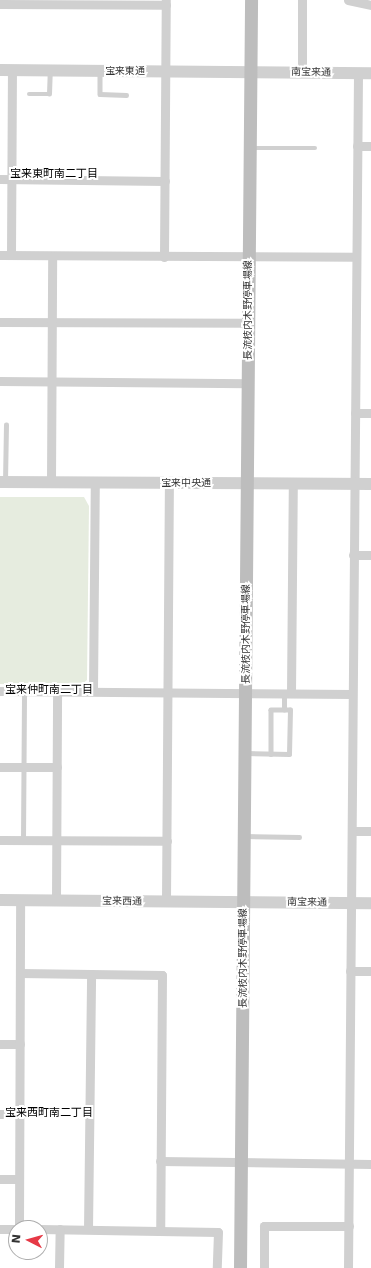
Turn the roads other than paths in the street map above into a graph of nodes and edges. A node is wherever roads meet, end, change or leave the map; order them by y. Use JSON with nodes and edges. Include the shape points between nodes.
{"nodes":[{"id":1,"x":251,"y":0,"type":"edge"},
{"id":2,"x":302,"y":0,"type":"edge"},
{"id":3,"x":348,"y":0,"type":"edge"},
{"id":4,"x":18,"y":2,"type":"edge"},
{"id":5,"x":92,"y":2,"type":"edge"},
{"id":6,"x":166,"y":2,"type":"edge"},
{"id":7,"x":0,"y":4,"type":"edge"},
{"id":8,"x":371,"y":5,"type":"edge"},
{"id":9,"x":0,"y":70,"type":"edge"},
{"id":10,"x":12,"y":70,"type":"junction"},
{"id":11,"x":50,"y":71,"type":"junction"},
{"id":12,"x":100,"y":71,"type":"junction"},
{"id":13,"x":164,"y":71,"type":"junction"},
{"id":14,"x":251,"y":71,"type":"junction"},
{"id":15,"x":302,"y":72,"type":"junction"},
{"id":16,"x":358,"y":73,"type":"junction"},
{"id":17,"x":371,"y":73,"type":"edge"},
{"id":18,"x":29,"y":94,"type":"dead end"},
{"id":19,"x":126,"y":95,"type":"dead end"},
{"id":20,"x":358,"y":146,"type":"junction"},
{"id":21,"x":371,"y":146,"type":"edge"},
{"id":22,"x":250,"y":148,"type":"junction"},
{"id":23,"x":316,"y":148,"type":"dead end"},
{"id":24,"x":0,"y":179,"type":"edge"},
{"id":25,"x":11,"y":179,"type":"junction"},
{"id":26,"x":165,"y":182,"type":"junction"},
{"id":27,"x":0,"y":255,"type":"edge"},
{"id":28,"x":11,"y":255,"type":"junction"},
{"id":29,"x":52,"y":256,"type":"junction"},
{"id":30,"x":164,"y":257,"type":"junction"},
{"id":31,"x":356,"y":257,"type":"junction"},
{"id":32,"x":249,"y":258,"type":"junction"},
{"id":33,"x":0,"y":322,"type":"edge"},
{"id":34,"x":52,"y":322,"type":"junction"},
{"id":35,"x":249,"y":323,"type":"junction"},
{"id":36,"x":0,"y":381,"type":"edge"},
{"id":37,"x":52,"y":381,"type":"junction"},
{"id":38,"x":248,"y":383,"type":"junction"},
{"id":39,"x":355,"y":413,"type":"junction"},
{"id":40,"x":371,"y":413,"type":"edge"},
{"id":41,"x":6,"y":425,"type":"dead end"},
{"id":42,"x":3,"y":482,"type":"edge"},
{"id":43,"x":50,"y":482,"type":"junction"},
{"id":44,"x":95,"y":482,"type":"junction"},
{"id":45,"x":169,"y":483,"type":"junction"},
{"id":46,"x":247,"y":483,"type":"junction"},
{"id":47,"x":292,"y":483,"type":"junction"},
{"id":48,"x":354,"y":484,"type":"junction"},
{"id":49,"x":371,"y":484,"type":"edge"},
{"id":50,"x":353,"y":554,"type":"junction"},
{"id":51,"x":371,"y":555,"type":"edge"},
{"id":52,"x":0,"y":691,"type":"edge"},
{"id":53,"x":24,"y":691,"type":"junction"},
{"id":54,"x":93,"y":691,"type":"junction"},
{"id":55,"x":57,"y":692,"type":"junction"},
{"id":56,"x":168,"y":692,"type":"junction"},
{"id":57,"x":245,"y":692,"type":"junction"},
{"id":58,"x":288,"y":693,"type":"junction"},
{"id":59,"x":352,"y":694,"type":"junction"},
{"id":60,"x":284,"y":710,"type":"junction"},
{"id":61,"x":245,"y":753,"type":"junction"},
{"id":62,"x":271,"y":754,"type":"junction"},
{"id":63,"x":0,"y":766,"type":"edge"},
{"id":64,"x":24,"y":767,"type":"junction"},
{"id":65,"x":57,"y":767,"type":"junction"},
{"id":66,"x":352,"y":831,"type":"junction"},
{"id":67,"x":371,"y":831,"type":"edge"},
{"id":68,"x":244,"y":836,"type":"junction"},
{"id":69,"x":299,"y":837,"type":"dead end"},
{"id":70,"x":0,"y":840,"type":"edge"},
{"id":71,"x":24,"y":840,"type":"junction"},
{"id":72,"x":56,"y":841,"type":"junction"},
{"id":73,"x":167,"y":841,"type":"junction"},
{"id":74,"x":0,"y":900,"type":"edge"},
{"id":75,"x":20,"y":900,"type":"junction"},
{"id":76,"x":56,"y":900,"type":"junction"},
{"id":77,"x":166,"y":901,"type":"junction"},
{"id":78,"x":243,"y":901,"type":"junction"},
{"id":79,"x":350,"y":903,"type":"junction"},
{"id":80,"x":371,"y":903,"type":"edge"},
{"id":81,"x":350,"y":971,"type":"junction"},
{"id":82,"x":371,"y":971,"type":"edge"},
{"id":83,"x":20,"y":973,"type":"junction"},
{"id":84,"x":90,"y":974,"type":"junction"},
{"id":85,"x":0,"y":1044,"type":"edge"},
{"id":86,"x":20,"y":1044,"type":"junction"},
{"id":87,"x":0,"y":1114,"type":"edge"},
{"id":88,"x":19,"y":1114,"type":"junction"},
{"id":89,"x":160,"y":1162,"type":"junction"},
{"id":90,"x":241,"y":1162,"type":"junction"},
{"id":91,"x":350,"y":1164,"type":"junction"},
{"id":92,"x":371,"y":1164,"type":"edge"},
{"id":93,"x":0,"y":1179,"type":"edge"},
{"id":94,"x":18,"y":1179,"type":"junction"},
{"id":95,"x":19,"y":1220,"type":"edge"},
{"id":96,"x":349,"y":1226,"type":"junction"},
{"id":97,"x":48,"y":1229,"type":"edge"},
{"id":98,"x":60,"y":1229,"type":"junction"},
{"id":99,"x":88,"y":1229,"type":"junction"},
{"id":100,"x":160,"y":1231,"type":"junction"},
{"id":101,"x":59,"y":1268,"type":"edge"},
{"id":102,"x":217,"y":1268,"type":"edge"},
{"id":103,"x":240,"y":1268,"type":"edge"},
{"id":104,"x":264,"y":1268,"type":"edge"},
{"id":105,"x":348,"y":1268,"type":"edge"}],
"edges":[{"from":1,"to":14,"type":"main road","name":"長流枝内木野停車場線"},
{"from":2,"to":15,"type":"street"},
{"from":3,"to":8,"type":"street"},
{"from":4,"to":5,"type":"street"},
{"from":4,"to":7,"type":"street"},
{"from":5,"to":6,"type":"street"},
{"from":6,"to":13,"type":"street"},
{"from":9,"to":10,"type":"street","name":"宝来東通"},
{"from":10,"to":11,"type":"street","name":"宝来東通"},
{"from":10,"to":25,"type":"street"},
{"from":11,"to":12,"type":"street","name":"宝来東通"},
{"from":11,"to":18,"type":"lane","via":[[49,94]]},
{"from":12,"to":13,"type":"street","name":"宝来東通"},
{"from":12,"to":19,"type":"lane","via":[[100,94]]},
{"from":13,"to":14,"type":"street","name":"宝来東通"},
{"from":13,"to":26,"type":"street"},
{"from":14,"to":15,"type":"street","name":"南宝来通"},
{"from":14,"to":22,"type":"main road","name":"長流枝内木野停車場線"},
{"from":15,"to":16,"type":"street","name":"南宝来通"},
{"from":16,"to":17,"type":"street","name":"南宝来通"},
{"from":16,"to":20,"type":"street"},
{"from":20,"to":21,"type":"street"},
{"from":20,"to":31,"type":"street"},
{"from":22,"to":23,"type":"lane"},
{"from":22,"to":32,"type":"main road","name":"長流枝内木野停車場線"},
{"from":24,"to":25,"type":"street"},
{"from":25,"to":26,"type":"street"},
{"from":25,"to":28,"type":"street"},
{"from":26,"to":30,"type":"street"},
{"from":27,"to":28,"type":"street"},
{"from":28,"to":29,"type":"street"},
{"from":29,"to":30,"type":"street"},
{"from":29,"to":34,"type":"street"},
{"from":30,"to":32,"type":"street"},
{"from":31,"to":32,"type":"street"},
{"from":31,"to":39,"type":"street"},
{"from":32,"to":35,"type":"main road","name":"長流枝内木野停車場線"},
{"from":33,"to":34,"type":"street"},
{"from":34,"to":35,"type":"street"},
{"from":34,"to":37,"type":"street"},
{"from":35,"to":38,"type":"main road","name":"長流枝内木野停車場線"},
{"from":36,"to":37,"type":"street"},
{"from":37,"to":38,"type":"street"},
{"from":37,"to":43,"type":"street"},
{"from":38,"to":46,"type":"main road","name":"長流枝内木野停車場線"},
{"from":39,"to":40,"type":"street"},
{"from":39,"to":48,"type":"street"},
{"from":41,"to":42,"type":"lane"},
{"from":42,"to":43,"type":"street","name":"宝来中央通"},
{"from":43,"to":44,"type":"street","name":"宝来中央通"},
{"from":44,"to":45,"type":"street","name":"宝来中央通"},
{"from":44,"to":54,"type":"street"},
{"from":45,"to":46,"type":"street","name":"宝来中央通"},
{"from":45,"to":56,"type":"street"},
{"from":46,"to":47,"type":"street","name":"宝来中央通"},
{"from":46,"to":57,"type":"main road","name":"長流枝内木野停車場線"},
{"from":47,"to":48,"type":"street","name":"宝来中央通"},
{"from":47,"to":58,"type":"street"},
{"from":48,"to":49,"type":"street","name":"宝来中央通"},
{"from":48,"to":50,"type":"street"},
{"from":50,"to":51,"type":"street"},
{"from":50,"to":59,"type":"street"},
{"from":52,"to":53,"type":"street"},
{"from":53,"to":55,"type":"street"},
{"from":53,"to":64,"type":"lane"},
{"from":54,"to":55,"type":"street"},
{"from":54,"to":56,"type":"street"},
{"from":55,"to":65,"type":"street"},
{"from":56,"to":57,"type":"street"},
{"from":56,"to":73,"type":"street"},
{"from":57,"to":58,"type":"street"},
{"from":57,"to":61,"type":"main road","name":"長流枝内木野停車場線"},
{"from":58,"to":59,"type":"street"},
{"from":58,"to":60,"type":"lane"},
{"from":59,"to":66,"type":"street"},
{"from":60,"to":62,"type":"lane","via":[[271,710]]},
{"from":60,"to":62,"type":"lane","via":[[290,710],[289,754]]},
{"from":61,"to":62,"type":"lane"},
{"from":61,"to":68,"type":"main road","name":"長流枝内木野停車場線"},
{"from":63,"to":64,"type":"street"},
{"from":64,"to":65,"type":"street"},
{"from":64,"to":71,"type":"lane"},
{"from":65,"to":72,"type":"street"},
{"from":66,"to":67,"type":"street"},
{"from":66,"to":79,"type":"street"},
{"from":68,"to":69,"type":"lane"},
{"from":68,"to":78,"type":"main road","name":"長流枝内木野停車場線"},
{"from":70,"to":71,"type":"street"},
{"from":71,"to":72,"type":"street"},
{"from":72,"to":73,"type":"street"},
{"from":72,"to":76,"type":"street"},
{"from":73,"to":77,"type":"street"},
{"from":74,"to":75,"type":"street","name":"宝来西通"},
{"from":75,"to":76,"type":"street","name":"宝来西通"},
{"from":75,"to":83,"type":"street"},
{"from":76,"to":77,"type":"street","name":"宝来西通"},
{"from":77,"to":78,"type":"street","name":"宝来西通"},
{"from":78,"to":79,"type":"street","name":"南宝来通"},
{"from":78,"to":90,"type":"main road","name":"長流枝内木野停車場線"},
{"from":79,"to":80,"type":"street","name":"南宝来通"},
{"from":79,"to":81,"type":"street"},
{"from":81,"to":82,"type":"street"},
{"from":81,"to":91,"type":"street"},
{"from":83,"to":84,"type":"street"},
{"from":83,"to":86,"type":"street"},
{"from":84,"to":89,"type":"street","via":[[162,975]]},
{"from":84,"to":99,"type":"street"},
{"from":85,"to":86,"type":"street"},
{"from":86,"to":88,"type":"street"},
{"from":87,"to":88,"type":"street"},
{"from":88,"to":94,"type":"street"},
{"from":89,"to":90,"type":"street"},
{"from":89,"to":100,"type":"street"},
{"from":90,"to":91,"type":"street"},
{"from":90,"to":103,"type":"main road","name":"長流枝内木野停車場線"},
{"from":91,"to":92,"type":"street"},
{"from":91,"to":96,"type":"street"},
{"from":93,"to":94,"type":"street"},
{"from":94,"to":95,"type":"street"},
{"from":96,"to":104,"type":"street","via":[[264,1226]]},
{"from":96,"to":105,"type":"street"},
{"from":97,"to":98,"type":"street"},
{"from":98,"to":99,"type":"street"},
{"from":98,"to":101,"type":"street"},
{"from":99,"to":100,"type":"street"},
{"from":100,"to":102,"type":"street","via":[[218,1232]]}]}
